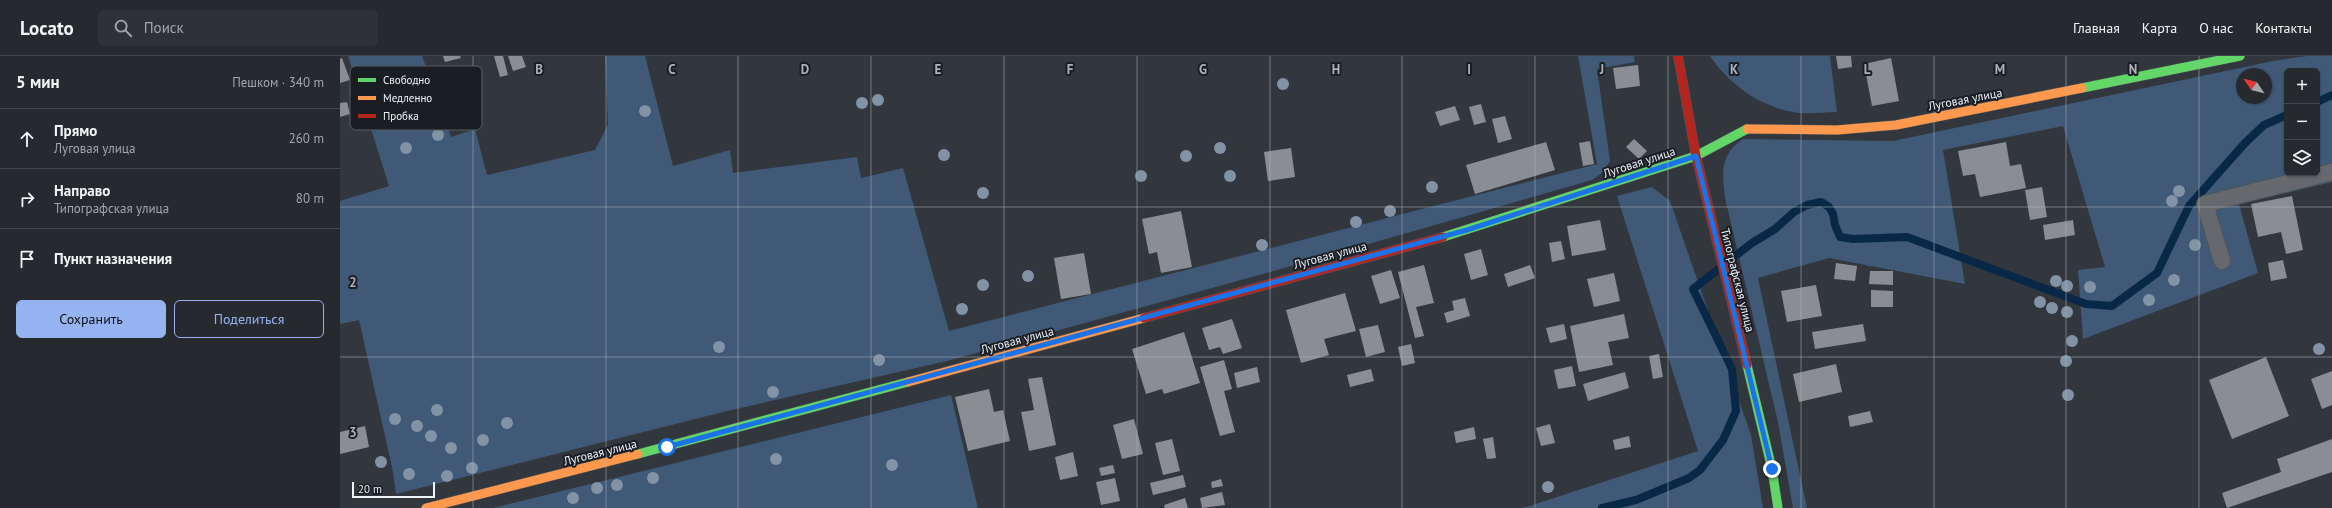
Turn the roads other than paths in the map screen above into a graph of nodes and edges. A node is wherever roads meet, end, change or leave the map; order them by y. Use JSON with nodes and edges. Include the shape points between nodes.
{"nodes":[{"id":1,"x":1678,"y":56,"type":"edge"},
{"id":2,"x":2240,"y":56,"type":"edge"},
{"id":3,"x":1696,"y":156,"type":"junction"},
{"id":4,"x":2332,"y":172,"type":"edge"},
{"id":5,"x":2222,"y":261,"type":"dead end"},
{"id":6,"x":426,"y":508,"type":"edge"},
{"id":7,"x":1778,"y":508,"type":"edge"}],
"edges":[{"from":1,"to":3,"type":"street","name":"Типографская улица"},
{"from":2,"to":3,"type":"street","name":"Луговая улица","via":[[1896,125],[1836,130],[1748,128]]},
{"from":3,"to":6,"type":"street","name":"Луговая улица","via":[[1467,230],[667,447]]},
{"from":3,"to":7,"type":"street","name":"Типографская улица","via":[[1772,469]]},
{"from":4,"to":5,"type":"lane","via":[[2205,204]]}]}
